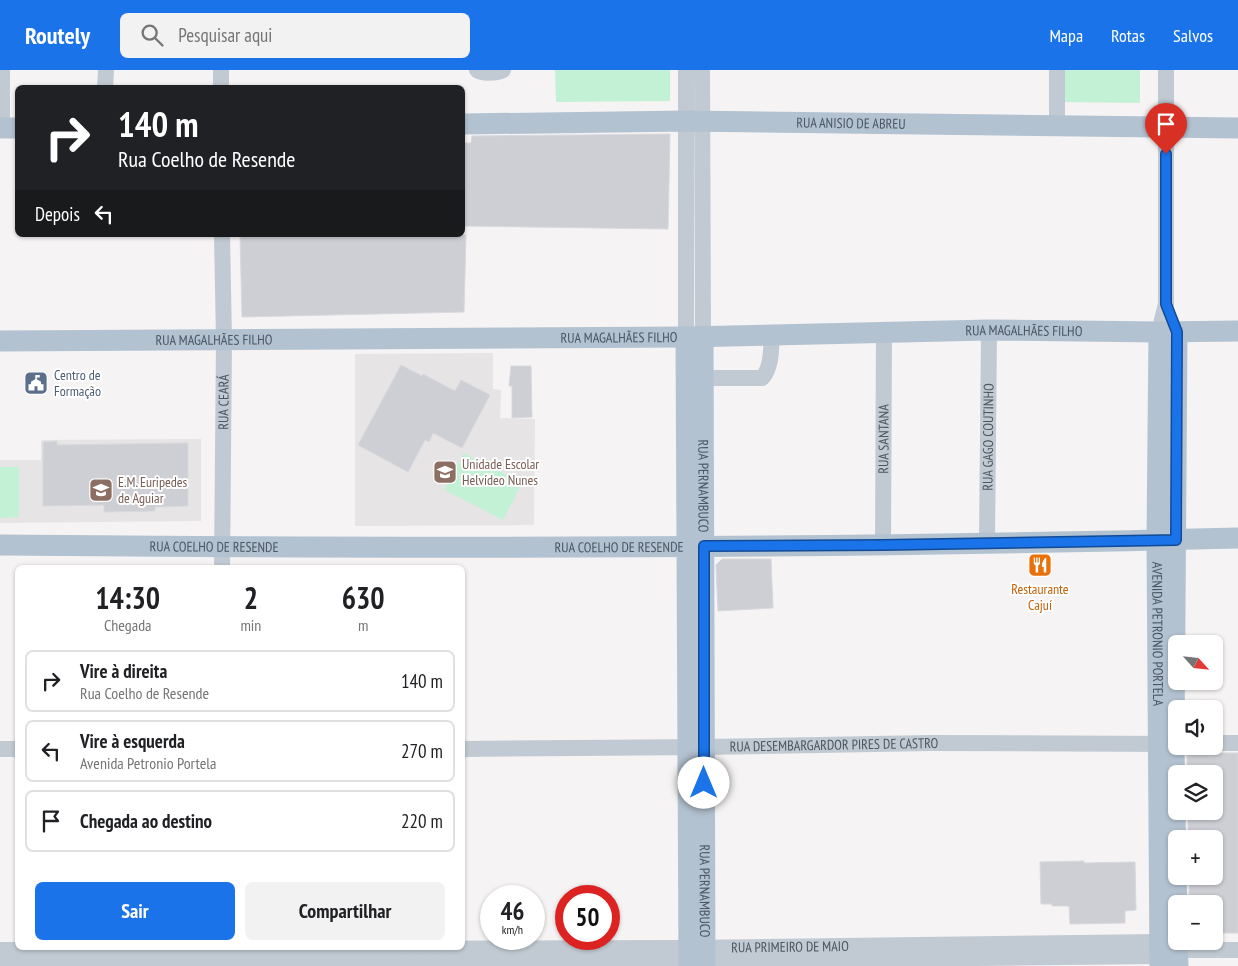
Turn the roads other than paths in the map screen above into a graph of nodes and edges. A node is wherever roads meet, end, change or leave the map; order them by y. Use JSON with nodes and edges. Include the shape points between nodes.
{"nodes":[{"id":1,"x":2,"y":70,"type":"edge"},
{"id":2,"x":106,"y":70,"type":"edge"},
{"id":3,"x":221,"y":70,"type":"edge"},
{"id":4,"x":477,"y":70,"type":"edge"},
{"id":5,"x":503,"y":70,"type":"edge"},
{"id":6,"x":686,"y":70,"type":"edge"},
{"id":7,"x":702,"y":70,"type":"edge"},
{"id":8,"x":1057,"y":70,"type":"edge"},
{"id":9,"x":1166,"y":70,"type":"edge"},
{"id":10,"x":106,"y":85,"type":"edge"},
{"id":11,"x":221,"y":85,"type":"edge"},
{"id":12,"x":694,"y":121,"type":"junction"},
{"id":13,"x":465,"y":124,"type":"edge"},
{"id":14,"x":1057,"y":126,"type":"junction"},
{"id":15,"x":7,"y":128,"type":"edge"},
{"id":16,"x":1166,"y":128,"type":"junction"},
{"id":17,"x":1238,"y":128,"type":"edge"},
{"id":18,"x":222,"y":237,"type":"edge"},
{"id":19,"x":989,"y":330,"type":"junction"},
{"id":20,"x":1238,"y":331,"type":"edge"},
{"id":21,"x":884,"y":332,"type":"junction"},
{"id":22,"x":1168,"y":332,"type":"junction"},
{"id":23,"x":772,"y":334,"type":"junction"},
{"id":24,"x":695,"y":336,"type":"junction"},
{"id":25,"x":0,"y":341,"type":"edge"},
{"id":26,"x":224,"y":341,"type":"junction"},
{"id":27,"x":704,"y":378,"type":"junction"},
{"id":28,"x":1238,"y":538,"type":"edge"},
{"id":29,"x":1166,"y":540,"type":"junction"},
{"id":30,"x":987,"y":543,"type":"junction"},
{"id":31,"x":0,"y":545,"type":"edge"},
{"id":32,"x":883,"y":545,"type":"junction"},
{"id":33,"x":696,"y":546,"type":"junction"},
{"id":34,"x":222,"y":557,"type":"edge"},
{"id":35,"x":1169,"y":700,"type":"edge"},
{"id":36,"x":1223,"y":743,"type":"edge"},
{"id":37,"x":1238,"y":743,"type":"edge"},
{"id":38,"x":1168,"y":744,"type":"edge"},
{"id":39,"x":696,"y":747,"type":"junction"},
{"id":40,"x":465,"y":748,"type":"edge"},
{"id":41,"x":0,"y":749,"type":"edge"},
{"id":42,"x":15,"y":749,"type":"edge"},
{"id":43,"x":1170,"y":755,"type":"edge"},
{"id":44,"x":1171,"y":755,"type":"edge"},
{"id":45,"x":1174,"y":830,"type":"edge"},
{"id":46,"x":0,"y":950,"type":"edge"},
{"id":47,"x":1238,"y":950,"type":"edge"},
{"id":48,"x":1168,"y":954,"type":"edge"},
{"id":49,"x":219,"y":956,"type":"edge"},
{"id":50,"x":697,"y":958,"type":"edge"},
{"id":51,"x":282,"y":959,"type":"edge"},
{"id":52,"x":0,"y":963,"type":"edge"},
{"id":53,"x":44,"y":964,"type":"edge"}],
"edges":[{"from":1,"to":15,"type":"street"},
{"from":2,"to":10,"type":"street"},
{"from":3,"to":11,"type":"street"},
{"from":4,"to":5,"type":"street","via":[[481,73]]},
{"from":6,"to":12,"type":"street"},
{"from":7,"to":12,"type":"street"},
{"from":8,"to":14,"type":"street"},
{"from":9,"to":16,"type":"street","name":"AVENIDA PETRONIO PORTELA"},
{"from":12,"to":13,"type":"main road","name":"RUA ANISIO DE ABREU"},
{"from":12,"to":14,"type":"main road","name":"RUA ANISIO DE ABREU"},
{"from":12,"to":24,"type":"street"},
{"from":14,"to":16,"type":"main road","name":"RUA ANISIO DE ABREU"},
{"from":16,"to":17,"type":"main road","name":"RUA ANISIO DE ABREU"},
{"from":16,"to":22,"type":"street","name":"AVENIDA PETRONIO PORTELA"},
{"from":18,"to":26,"type":"street","name":"RUA CEARÁ"},
{"from":19,"to":21,"type":"main road","name":"RUA MAGALHÃES FILHO"},
{"from":19,"to":22,"type":"main road","name":"RUA MAGALHÃES FILHO"},
{"from":19,"to":30,"type":"street","name":"RUA GAGO COUTINHO"},
{"from":20,"to":22,"type":"main road","name":"RUA MAGALHÃES FILHO"},
{"from":21,"to":23,"type":"main road","name":"RUA MAGALHÃES FILHO"},
{"from":21,"to":32,"type":"street","name":"RUA SANTANA"},
{"from":22,"to":29,"type":"main road","name":"AVENIDA PETRONIO PORTELA"},
{"from":23,"to":24,"type":"main road","name":"RUA MAGALHÃES FILHO"},
{"from":23,"to":27,"type":"street","via":[[768,367],[762,378]]},
{"from":24,"to":26,"type":"main road","name":"RUA MAGALHÃES FILHO"},
{"from":24,"to":27,"type":"main road","name":"RUA PERNAMBUCO"},
{"from":24,"to":33,"type":"main road","name":"RUA PERNAMBUCO"},
{"from":25,"to":26,"type":"main road","name":"RUA MAGALHÃES FILHO"},
{"from":26,"to":34,"type":"street","name":"RUA CEARÁ"},
{"from":27,"to":33,"type":"main road","name":"RUA PERNAMBUCO"},
{"from":28,"to":29,"type":"main road","name":"RUA COELHO DE RESENDE"},
{"from":29,"to":30,"type":"main road","name":"RUA COELHO DE RESENDE"},
{"from":29,"to":35,"type":"main road","name":"AVENIDA PETRONIO PORTELA"},
{"from":30,"to":32,"type":"main road","name":"RUA COELHO DE RESENDE"},
{"from":31,"to":34,"type":"main road","name":"RUA COELHO DE RESENDE"},
{"from":32,"to":33,"type":"main road","name":"RUA COELHO DE RESENDE"},
{"from":33,"to":34,"type":"main road","name":"RUA COELHO DE RESENDE"},
{"from":33,"to":39,"type":"main road","name":"RUA PERNAMBUCO"},
{"from":36,"to":37,"type":"street"},
{"from":38,"to":39,"type":"street","name":"RUA DESEMBARGARDOR PIRES DE CASTRO","via":[[931,743]]},
{"from":39,"to":40,"type":"street","name":"RUA DESEMBARGARDOR PIRES DE CASTRO"},
{"from":39,"to":50,"type":"main road","name":"RUA PERNAMBUCO"},
{"from":41,"to":42,"type":"street"},
{"from":43,"to":48,"type":"main road","name":"AVENIDA PETRONIO PORTELA"},
{"from":44,"to":45,"type":"main road","name":"AVENIDA PETRONIO PORTELA"},
{"from":46,"to":49,"type":"street","name":"RUA PRIMEIRO DE MAIO"},
{"from":47,"to":48,"type":"street","name":"RUA PRIMEIRO DE MAIO"},
{"from":48,"to":50,"type":"street","name":"RUA PRIMEIRO DE MAIO"},
{"from":49,"to":51,"type":"street","name":"RUA PRIMEIRO DE MAIO"},
{"from":49,"to":53,"type":"street","name":"RUA PRIMEIRO DE MAIO"},
{"from":50,"to":51,"type":"street","name":"RUA PRIMEIRO DE MAIO"},
{"from":52,"to":53,"type":"street","name":"RUA PRIMEIRO DE MAIO"}]}
